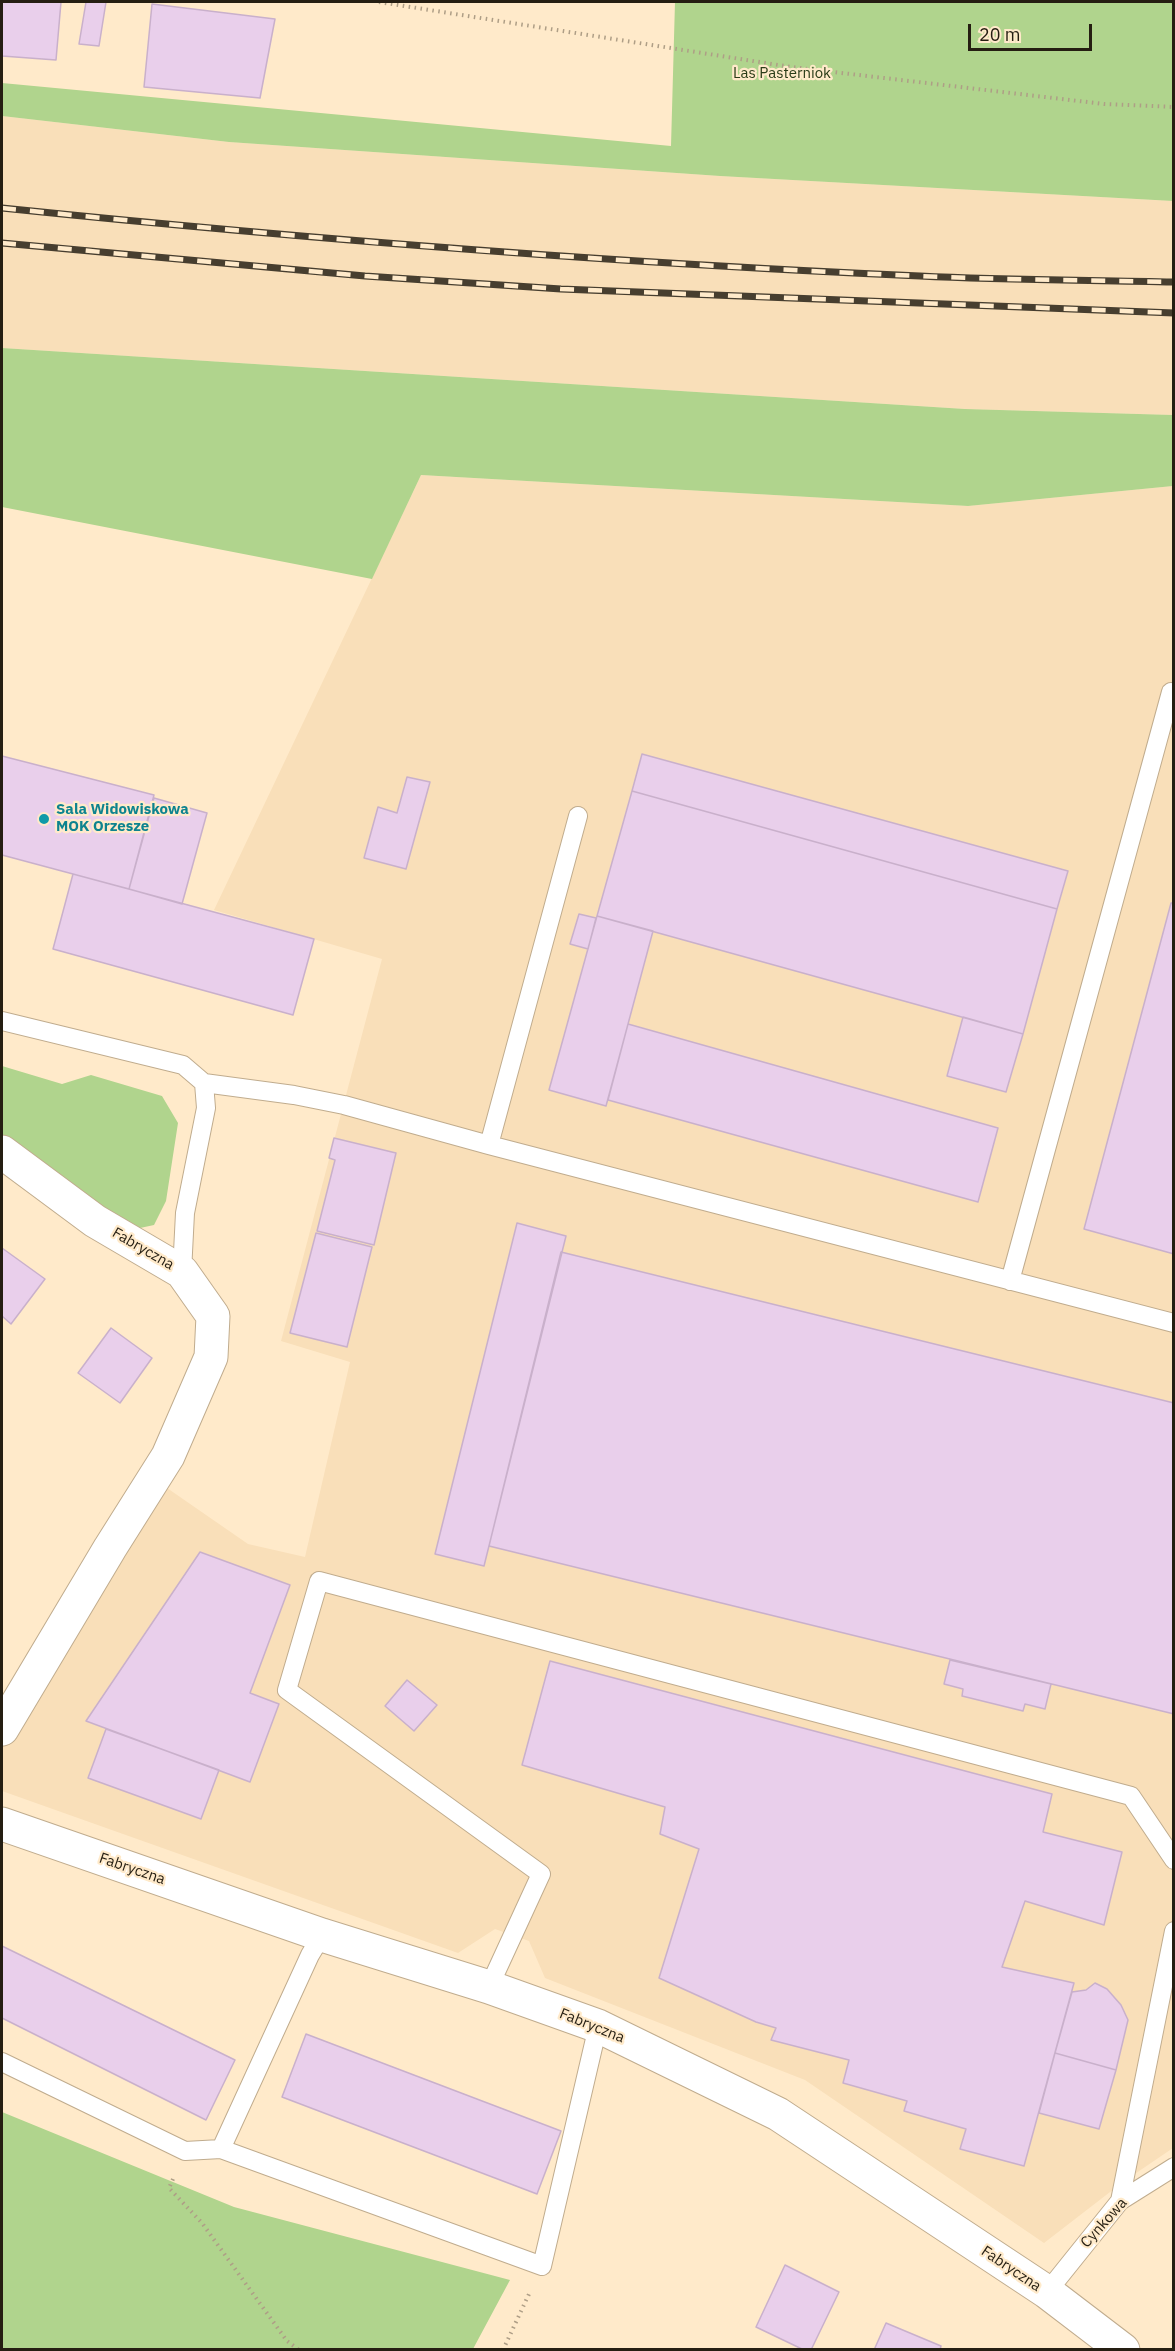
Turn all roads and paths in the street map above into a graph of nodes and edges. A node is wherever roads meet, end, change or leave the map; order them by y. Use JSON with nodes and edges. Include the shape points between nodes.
{"nodes":[{"id":1,"x":379,"y":2,"type":"edge"},
{"id":2,"x":1173,"y":107,"type":"edge"},
{"id":3,"x":1171,"y":692,"type":"dead end"},
{"id":4,"x":578,"y":816,"type":"dead end"},
{"id":5,"x":2,"y":1021,"type":"edge"},
{"id":6,"x":204,"y":1083,"type":"junction"},
{"id":7,"x":489,"y":1145,"type":"junction"},
{"id":8,"x":2,"y":1152,"type":"edge"},
{"id":9,"x":182,"y":1272,"type":"junction"},
{"id":10,"x":1010,"y":1281,"type":"junction"},
{"id":11,"x":1173,"y":1323,"type":"edge"},
{"id":12,"x":2,"y":1729,"type":"edge"},
{"id":13,"x":2,"y":1824,"type":"edge"},
{"id":14,"x":1173,"y":1860,"type":"edge"},
{"id":15,"x":1173,"y":1931,"type":"edge"},
{"id":16,"x":322,"y":1935,"type":"junction"},
{"id":17,"x":489,"y":1987,"type":"junction"},
{"id":18,"x":598,"y":2026,"type":"junction"},
{"id":19,"x":2,"y":2062,"type":"edge"},
{"id":20,"x":221,"y":2149,"type":"junction"},
{"id":21,"x":185,"y":2151,"type":"junction"},
{"id":22,"x":1173,"y":2167,"type":"edge"},
{"id":23,"x":1120,"y":2201,"type":"junction"},
{"id":24,"x":542,"y":2266,"type":"junction"},
{"id":25,"x":1047,"y":2292,"type":"junction"},
{"id":26,"x":299,"y":2349,"type":"edge"},
{"id":27,"x":503,"y":2349,"type":"edge"},
{"id":28,"x":1124,"y":2349,"type":"edge"}],
"edges":[{"from":1,"to":2,"type":"path","via":[[791,67],[1104,104]]},
{"from":3,"to":10,"type":"lane"},
{"from":4,"to":7,"type":"lane"},
{"from":5,"to":6,"type":"lane","via":[[183,1065]]},
{"from":6,"to":7,"type":"lane","via":[[344,1105]]},
{"from":6,"to":9,"type":"lane","via":[[206,1108],[185,1213]]},
{"from":7,"to":10,"type":"lane"},
{"from":8,"to":9,"type":"street","name":"Fabryczna","via":[[95,1221]]},
{"from":9,"to":12,"type":"street","name":"Fabryczna","via":[[213,1317],[211,1357],[168,1456]]},
{"from":10,"to":11,"type":"lane"},
{"from":13,"to":16,"type":"street","name":"Fabryczna"},
{"from":14,"to":17,"type":"lane","via":[[1131,1796],[319,1581],[287,1690],[541,1874]]},
{"from":15,"to":23,"type":"lane"},
{"from":16,"to":17,"type":"street","name":"Fabryczna"},
{"from":16,"to":20,"type":"lane"},
{"from":17,"to":18,"type":"street","name":"Fabryczna"},
{"from":18,"to":24,"type":"lane"},
{"from":18,"to":25,"type":"street","name":"Fabryczna","via":[[778,2114]]},
{"from":19,"to":21,"type":"lane"},
{"from":20,"to":21,"type":"lane"},
{"from":20,"to":24,"type":"lane"},
{"from":21,"to":26,"type":"path","via":[[169,2188],[202,2223],[287,2341]]},
{"from":22,"to":23,"type":"lane","name":"Cynkowa"},
{"from":23,"to":25,"type":"lane","name":"Cynkowa"},
{"from":24,"to":27,"type":"path"},
{"from":25,"to":28,"type":"street","name":"Fabryczna"}]}
